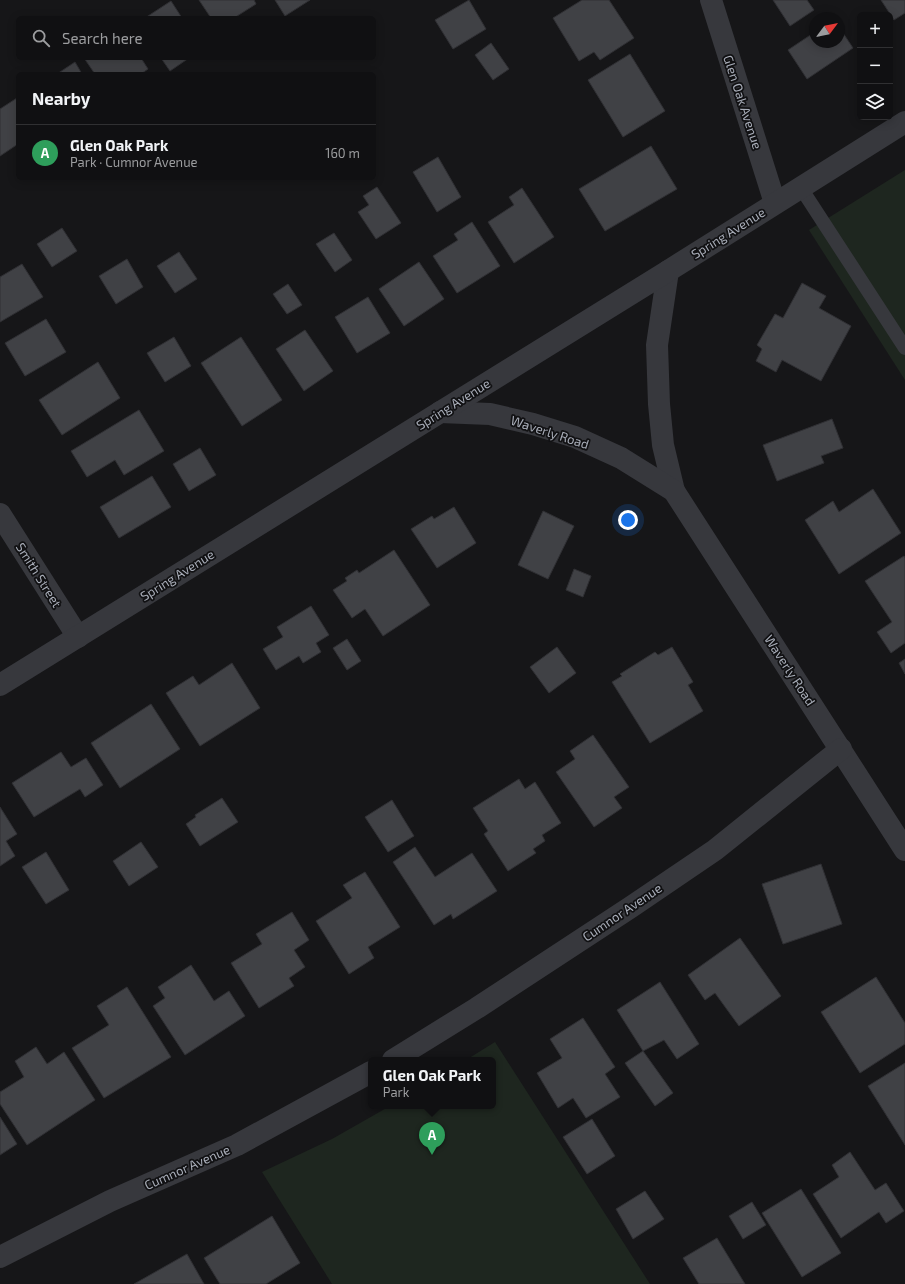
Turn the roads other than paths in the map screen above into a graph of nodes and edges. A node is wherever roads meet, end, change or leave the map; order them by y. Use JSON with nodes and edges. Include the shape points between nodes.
{"nodes":[{"id":1,"x":711,"y":0,"type":"edge"},
{"id":2,"x":905,"y":122,"type":"edge"},
{"id":3,"x":801,"y":188,"type":"junction"},
{"id":4,"x":775,"y":203,"type":"junction"},
{"id":5,"x":668,"y":272,"type":"junction"},
{"id":6,"x":905,"y":348,"type":"edge"},
{"id":7,"x":440,"y":412,"type":"junction"},
{"id":8,"x":674,"y":491,"type":"junction"},
{"id":9,"x":0,"y":514,"type":"edge"},
{"id":10,"x":78,"y":637,"type":"junction"},
{"id":11,"x":0,"y":685,"type":"edge"},
{"id":12,"x":841,"y":749,"type":"junction"},
{"id":13,"x":905,"y":850,"type":"edge"},
{"id":14,"x":398,"y":1057,"type":"edge"},
{"id":15,"x":368,"y":1074,"type":"edge"},
{"id":16,"x":0,"y":1257,"type":"edge"}],
"edges":[{"from":1,"to":4,"type":"street","name":"Glen Oak Avenue"},
{"from":2,"to":3,"type":"street","name":"Spring Avenue"},
{"from":3,"to":4,"type":"street","name":"Spring Avenue"},
{"from":3,"to":6,"type":"lane"},
{"from":4,"to":5,"type":"street","name":"Spring Avenue"},
{"from":5,"to":7,"type":"street","name":"Spring Avenue"},
{"from":5,"to":8,"type":"street","name":"Waverly Road","via":[[657,344],[663,445]]},
{"from":7,"to":8,"type":"street","name":"Waverly Road","via":[[490,414],[575,437],[622,458]]},
{"from":7,"to":10,"type":"street","name":"Spring Avenue"},
{"from":8,"to":12,"type":"street","name":"Waverly Road"},
{"from":9,"to":10,"type":"street","name":"Smith Street"},
{"from":10,"to":11,"type":"street","name":"Spring Avenue"},
{"from":12,"to":13,"type":"street","name":"Waverly Road"},
{"from":12,"to":14,"type":"street","name":"Cumnor Avenue","via":[[714,850],[477,1008]]},
{"from":15,"to":16,"type":"street","name":"Cumnor Avenue","via":[[237,1145],[110,1201]]}]}
